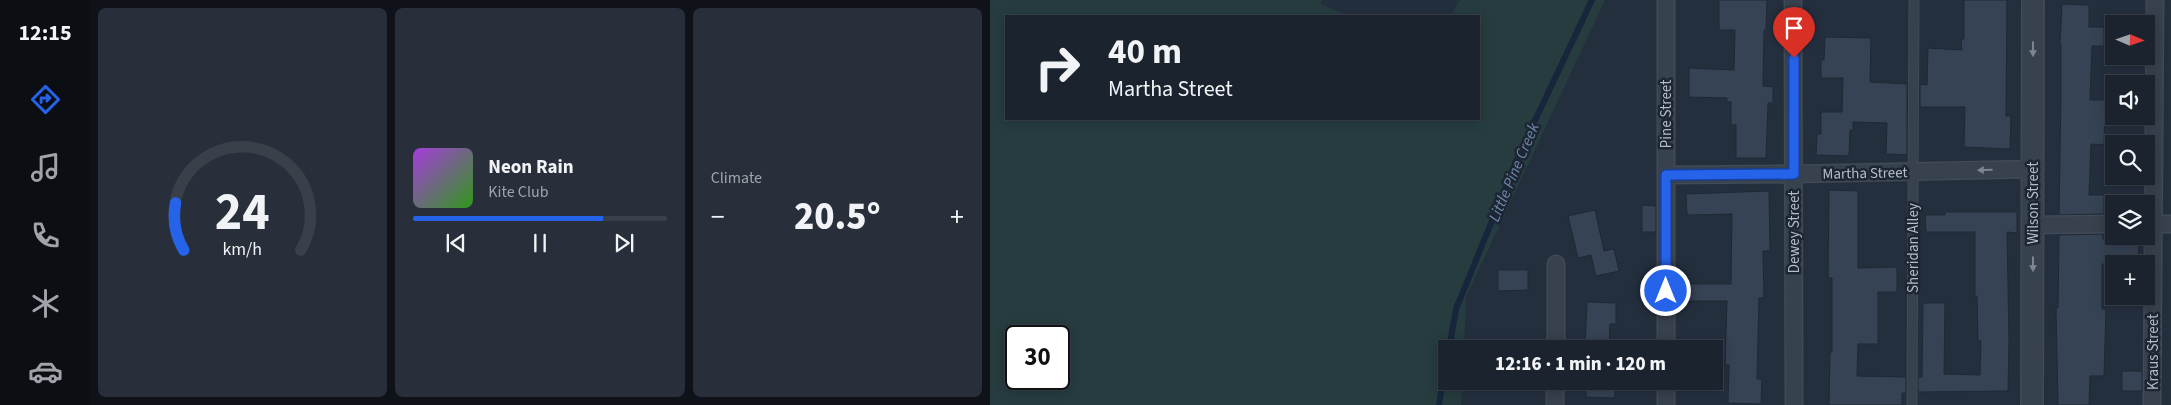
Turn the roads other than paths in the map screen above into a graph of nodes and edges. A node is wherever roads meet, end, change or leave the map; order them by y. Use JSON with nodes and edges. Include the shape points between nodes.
{"nodes":[{"id":1,"x":1666,"y":0,"type":"edge"},
{"id":2,"x":1793,"y":0,"type":"edge"},
{"id":3,"x":1914,"y":0,"type":"edge"},
{"id":4,"x":2033,"y":0,"type":"edge"},
{"id":5,"x":2155,"y":0,"type":"edge"},
{"id":6,"x":2034,"y":169,"type":"junction"},
{"id":7,"x":1914,"y":172,"type":"junction"},
{"id":8,"x":1794,"y":174,"type":"junction"},
{"id":9,"x":1666,"y":175,"type":"junction"},
{"id":10,"x":2151,"y":195,"type":"edge"},
{"id":11,"x":2105,"y":224,"type":"edge"},
{"id":12,"x":2155,"y":224,"type":"edge"},
{"id":13,"x":2171,"y":224,"type":"edge"},
{"id":14,"x":2033,"y":225,"type":"junction"},
{"id":15,"x":2150,"y":245,"type":"edge"},
{"id":16,"x":1556,"y":264,"type":"dead end"},
{"id":17,"x":1556,"y":340,"type":"edge"},
{"id":18,"x":1666,"y":340,"type":"edge"},
{"id":19,"x":1555,"y":390,"type":"edge"},
{"id":20,"x":1666,"y":390,"type":"edge"},
{"id":21,"x":1555,"y":405,"type":"edge"},
{"id":22,"x":1666,"y":405,"type":"edge"},
{"id":23,"x":1794,"y":405,"type":"edge"},
{"id":24,"x":1912,"y":405,"type":"edge"},
{"id":25,"x":2032,"y":405,"type":"edge"},
{"id":26,"x":2152,"y":405,"type":"edge"}],
"edges":[{"from":1,"to":9,"type":"street","name":"Pine Street"},
{"from":2,"to":8,"type":"street","name":"Dewey Street"},
{"from":3,"to":7,"type":"lane","name":"Sheridan Alley"},
{"from":4,"to":6,"type":"street","name":"Wilson Street","one_way":true},
{"from":5,"to":10,"type":"street","name":"Kraus Street"},
{"from":6,"to":7,"type":"street","name":"Martha Street","one_way":true},
{"from":6,"to":14,"type":"street","name":"Wilson Street"},
{"from":7,"to":8,"type":"street","name":"Martha Street"},
{"from":7,"to":24,"type":"lane","name":"Sheridan Alley"},
{"from":8,"to":9,"type":"street","name":"Martha Street"},
{"from":8,"to":23,"type":"street","name":"Dewey Street"},
{"from":9,"to":18,"type":"street","name":"Pine Street"},
{"from":11,"to":14,"type":"street"},
{"from":12,"to":13,"type":"street"},
{"from":14,"to":25,"type":"street","name":"Wilson Street","one_way":true},
{"from":15,"to":26,"type":"street","name":"Kraus Street"},
{"from":16,"to":17,"type":"street"},
{"from":19,"to":21,"type":"street"},
{"from":20,"to":22,"type":"street"}]}
